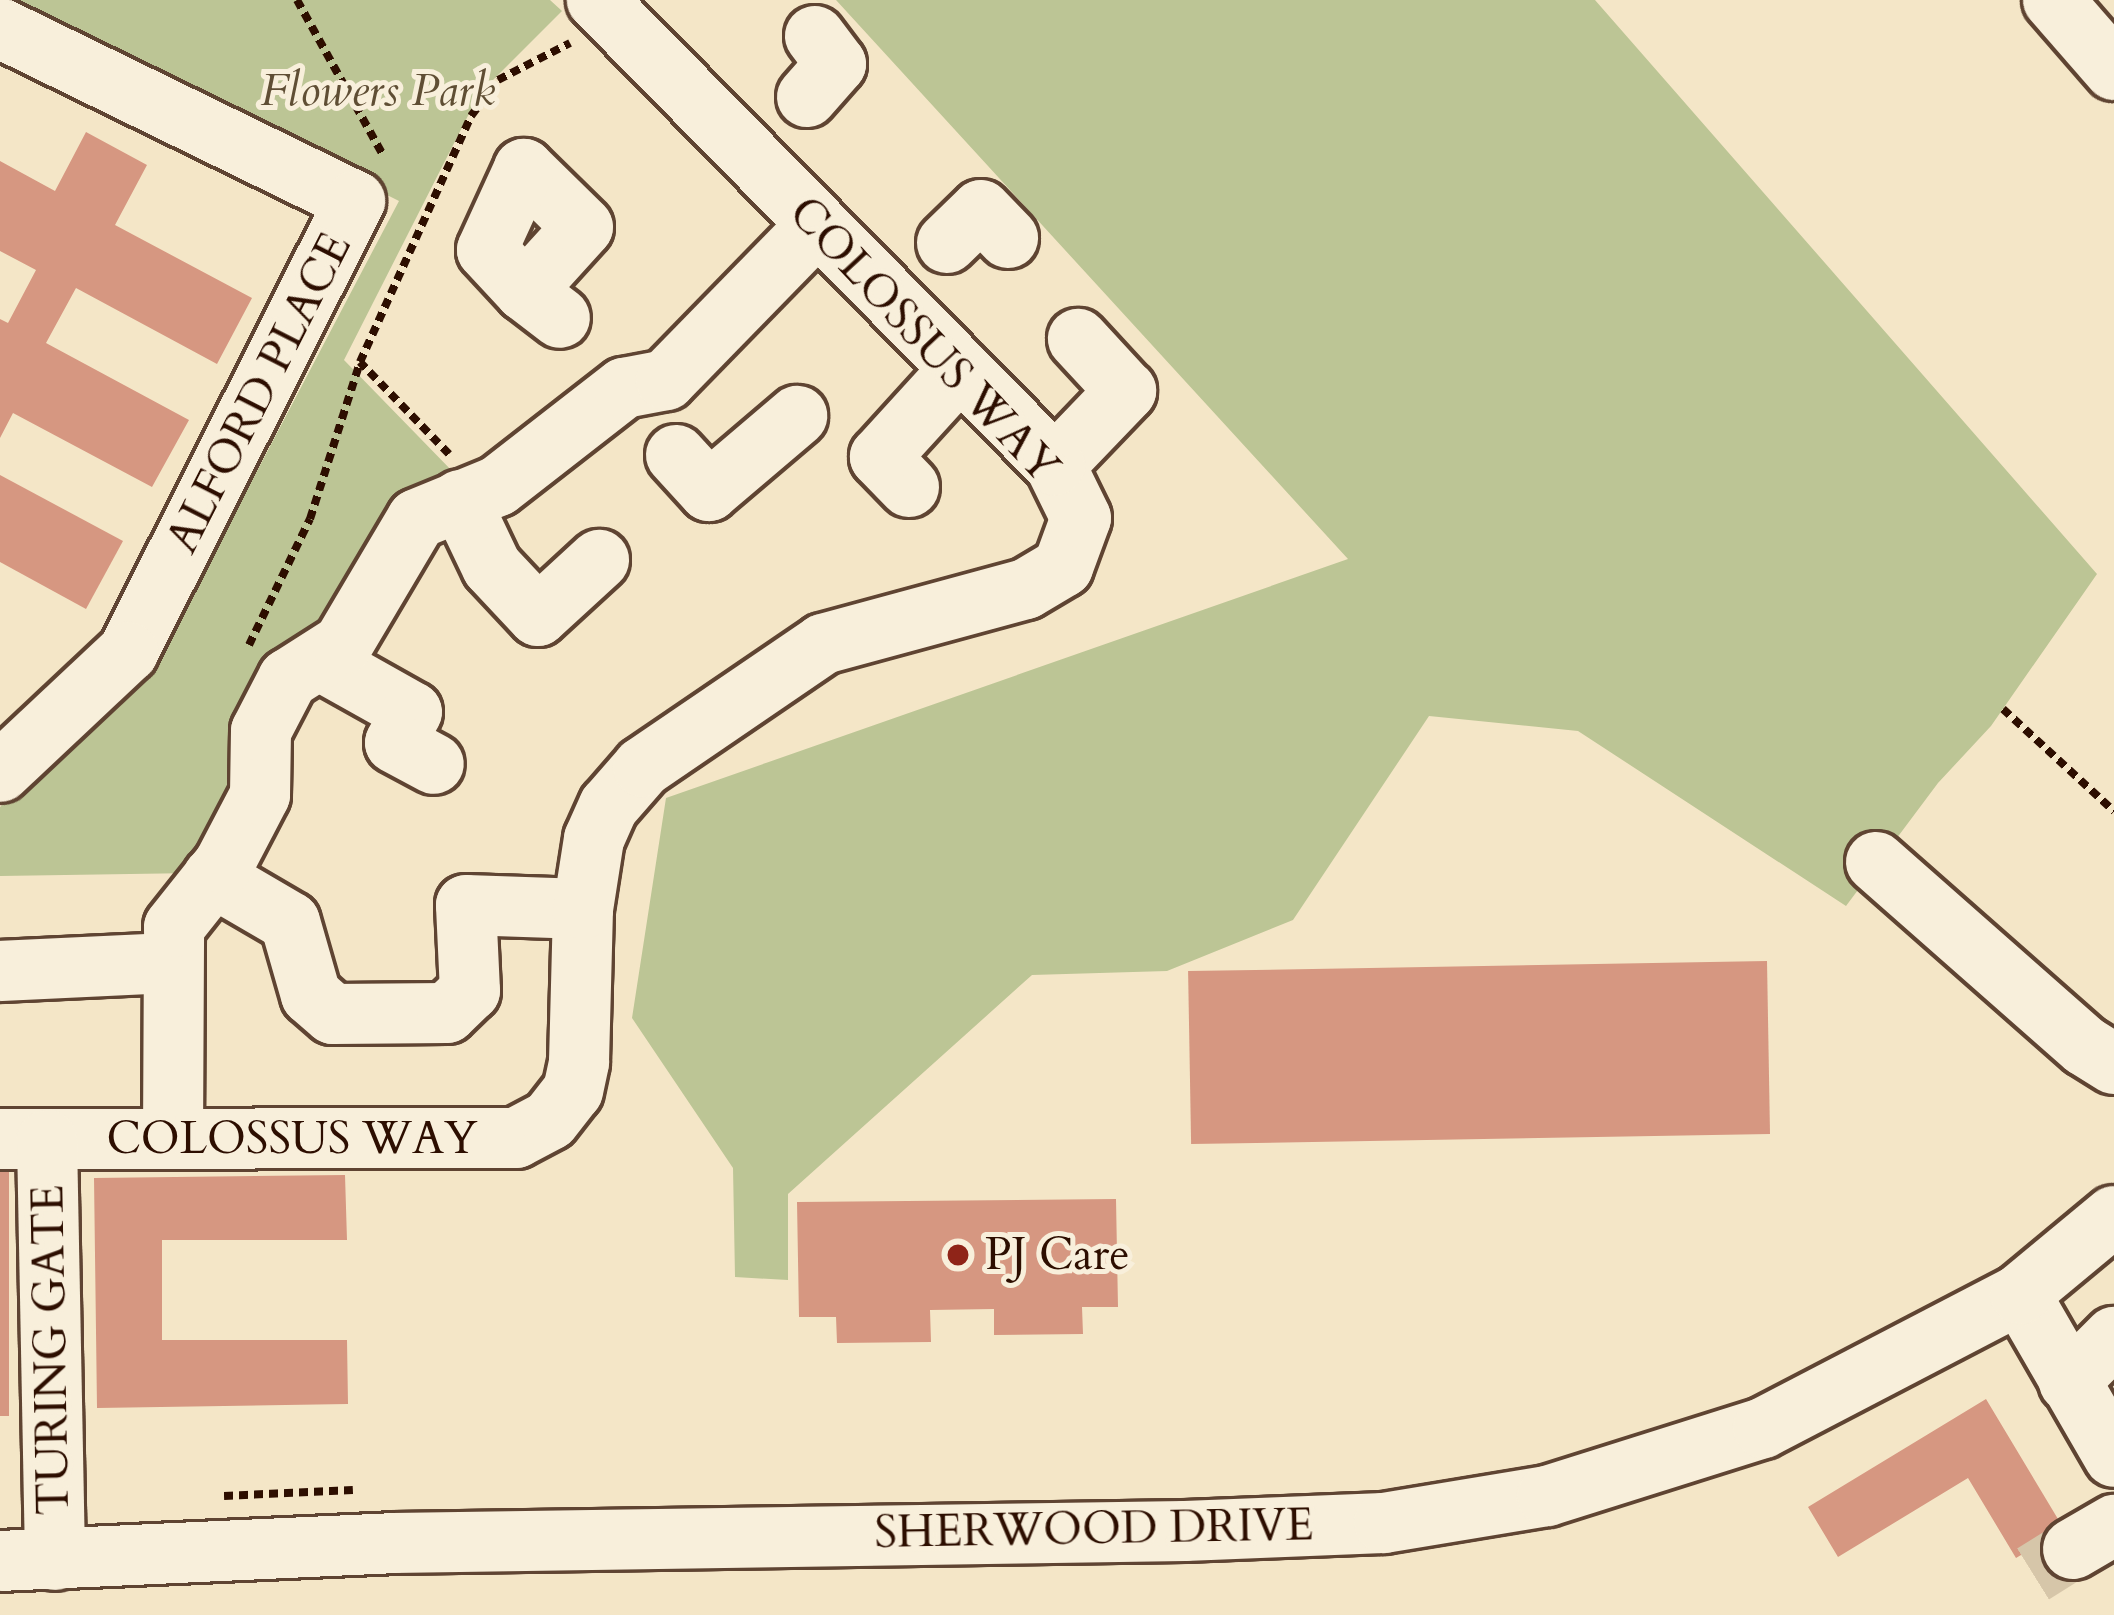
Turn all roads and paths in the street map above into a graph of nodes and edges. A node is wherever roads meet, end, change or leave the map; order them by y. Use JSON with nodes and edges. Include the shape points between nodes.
{"nodes":[{"id":1,"x":297,"y":0,"type":"edge"},
{"id":2,"x":597,"y":0,"type":"edge"},
{"id":3,"x":2053,"y":0,"type":"edge"},
{"id":4,"x":0,"y":28,"type":"edge"},
{"id":5,"x":815,"y":36,"type":"dead end"},
{"id":6,"x":2114,"y":70,"type":"edge"},
{"id":7,"x":776,"y":124,"type":"junction"},
{"id":8,"x":386,"y":161,"type":"dead end"},
{"id":9,"x":408,"y":202,"type":"dead end"},
{"id":10,"x":419,"y":222,"type":"dead end"},
{"id":11,"x":817,"y":225,"type":"junction"},
{"id":12,"x":1008,"y":238,"type":"dead end"},
{"id":13,"x":918,"y":270,"type":"junction"},
{"id":14,"x":574,"y":336,"type":"junction"},
{"id":15,"x":1078,"y":339,"type":"dead end"},
{"id":16,"x":359,"y":362,"type":"dead end"},
{"id":17,"x":960,"y":369,"type":"junction"},
{"id":18,"x":796,"y":416,"type":"dead end"},
{"id":19,"x":1054,"y":465,"type":"junction"},
{"id":20,"x":909,"y":487,"type":"dead end"},
{"id":21,"x":460,"y":500,"type":"junction"},
{"id":22,"x":599,"y":560,"type":"dead end"},
{"id":23,"x":243,"y":658,"type":"dead end"},
{"id":24,"x":321,"y":661,"type":"junction"},
{"id":25,"x":2003,"y":709,"type":"dead end"},
{"id":26,"x":434,"y":764,"type":"dead end"},
{"id":27,"x":0,"y":772,"type":"edge"},
{"id":28,"x":2114,"y":811,"type":"edge"},
{"id":29,"x":1876,"y":862,"type":"dead end"},
{"id":30,"x":213,"y":877,"type":"junction"},
{"id":31,"x":583,"y":910,"type":"junction"},
{"id":32,"x":171,"y":963,"type":"junction"},
{"id":33,"x":0,"y":971,"type":"edge"},
{"id":34,"x":2114,"y":1064,"type":"edge"},
{"id":35,"x":173,"y":1136,"type":"junction"},
{"id":36,"x":23,"y":1140,"type":"edge"},
{"id":37,"x":2114,"y":1216,"type":"edge"},
{"id":38,"x":2020,"y":1294,"type":"junction"},
{"id":39,"x":2114,"y":1337,"type":"edge"},
{"id":40,"x":2069,"y":1382,"type":"junction"},
{"id":41,"x":2114,"y":1457,"type":"edge"},
{"id":42,"x":368,"y":1490,"type":"dead end"},
{"id":43,"x":207,"y":1497,"type":"dead end"},
{"id":44,"x":28,"y":1560,"type":"edge"}],
"edges":[{"from":1,"to":8,"type":"path"},
{"from":2,"to":7,"type":"street","name":"COLOSSUS WAY"},
{"from":3,"to":6,"type":"street"},
{"from":4,"to":27,"type":"street","name":"ALFORD PLACE","via":[[356,201],[128,652]]},
{"from":5,"to":7,"type":"street","via":[[836,64]]},
{"from":7,"to":11,"type":"street","name":"COLOSSUS WAY"},
{"from":9,"to":10,"type":"path"},
{"from":11,"to":13,"type":"street","name":"COLOSSUS WAY"},
{"from":11,"to":14,"type":"street","via":[[666,380]]},
{"from":12,"to":13,"type":"street","via":[[981,210]]},
{"from":13,"to":17,"type":"street","name":"COLOSSUS WAY"},
{"from":14,"to":18,"type":"street","via":[[709,491]]},
{"from":14,"to":21,"type":"street","via":[[498,486]]},
{"from":15,"to":19,"type":"street","via":[[1126,392]]},
{"from":16,"to":23,"type":"path","via":[[310,519]]},
{"from":17,"to":19,"type":"street","name":"COLOSSUS WAY"},
{"from":17,"to":20,"type":"street","via":[[880,457]]},
{"from":19,"to":31,"type":"street","name":"COLOSSUS WAY","via":[[1081,518],[1064,567],[1026,589],[823,644],[643,767],[594,838]]},
{"from":21,"to":22,"type":"street","via":[[492,567],[538,616]]},
{"from":21,"to":24,"type":"street","via":[[416,519],[343,644]]},
{"from":24,"to":26,"type":"street","via":[[412,712],[395,743]]},
{"from":24,"to":30,"type":"street","via":[[288,680],[261,731],[260,795]]},
{"from":25,"to":28,"type":"path"},
{"from":29,"to":34,"type":"street"},
{"from":30,"to":31,"type":"street","via":[[290,922],[311,994],[333,1014],[447,1013],[470,992],[466,904]]},
{"from":30,"to":32,"type":"street","via":[[174,927]]},
{"from":31,"to":35,"type":"street","name":"COLOSSUS WAY","via":[[579,1062],[573,1091],[550,1120],[516,1138]]},
{"from":32,"to":33,"type":"street"},
{"from":32,"to":35,"type":"street"},
{"from":35,"to":36,"type":"street","name":"COLOSSUS WAY"},
{"from":36,"to":44,"type":"street","name":"TURING GATE"},
{"from":37,"to":38,"type":"street","name":"SHERWOOD DRIVE"},
{"from":38,"to":40,"type":"street"},
{"from":38,"to":44,"type":"street","name":"SHERWOOD DRIVE","via":[[1763,1428],[1546,1496],[1384,1523],[393,1543]]},
{"from":39,"to":40,"type":"street"},
{"from":40,"to":41,"type":"street"},
{"from":42,"to":43,"type":"path"}]}
